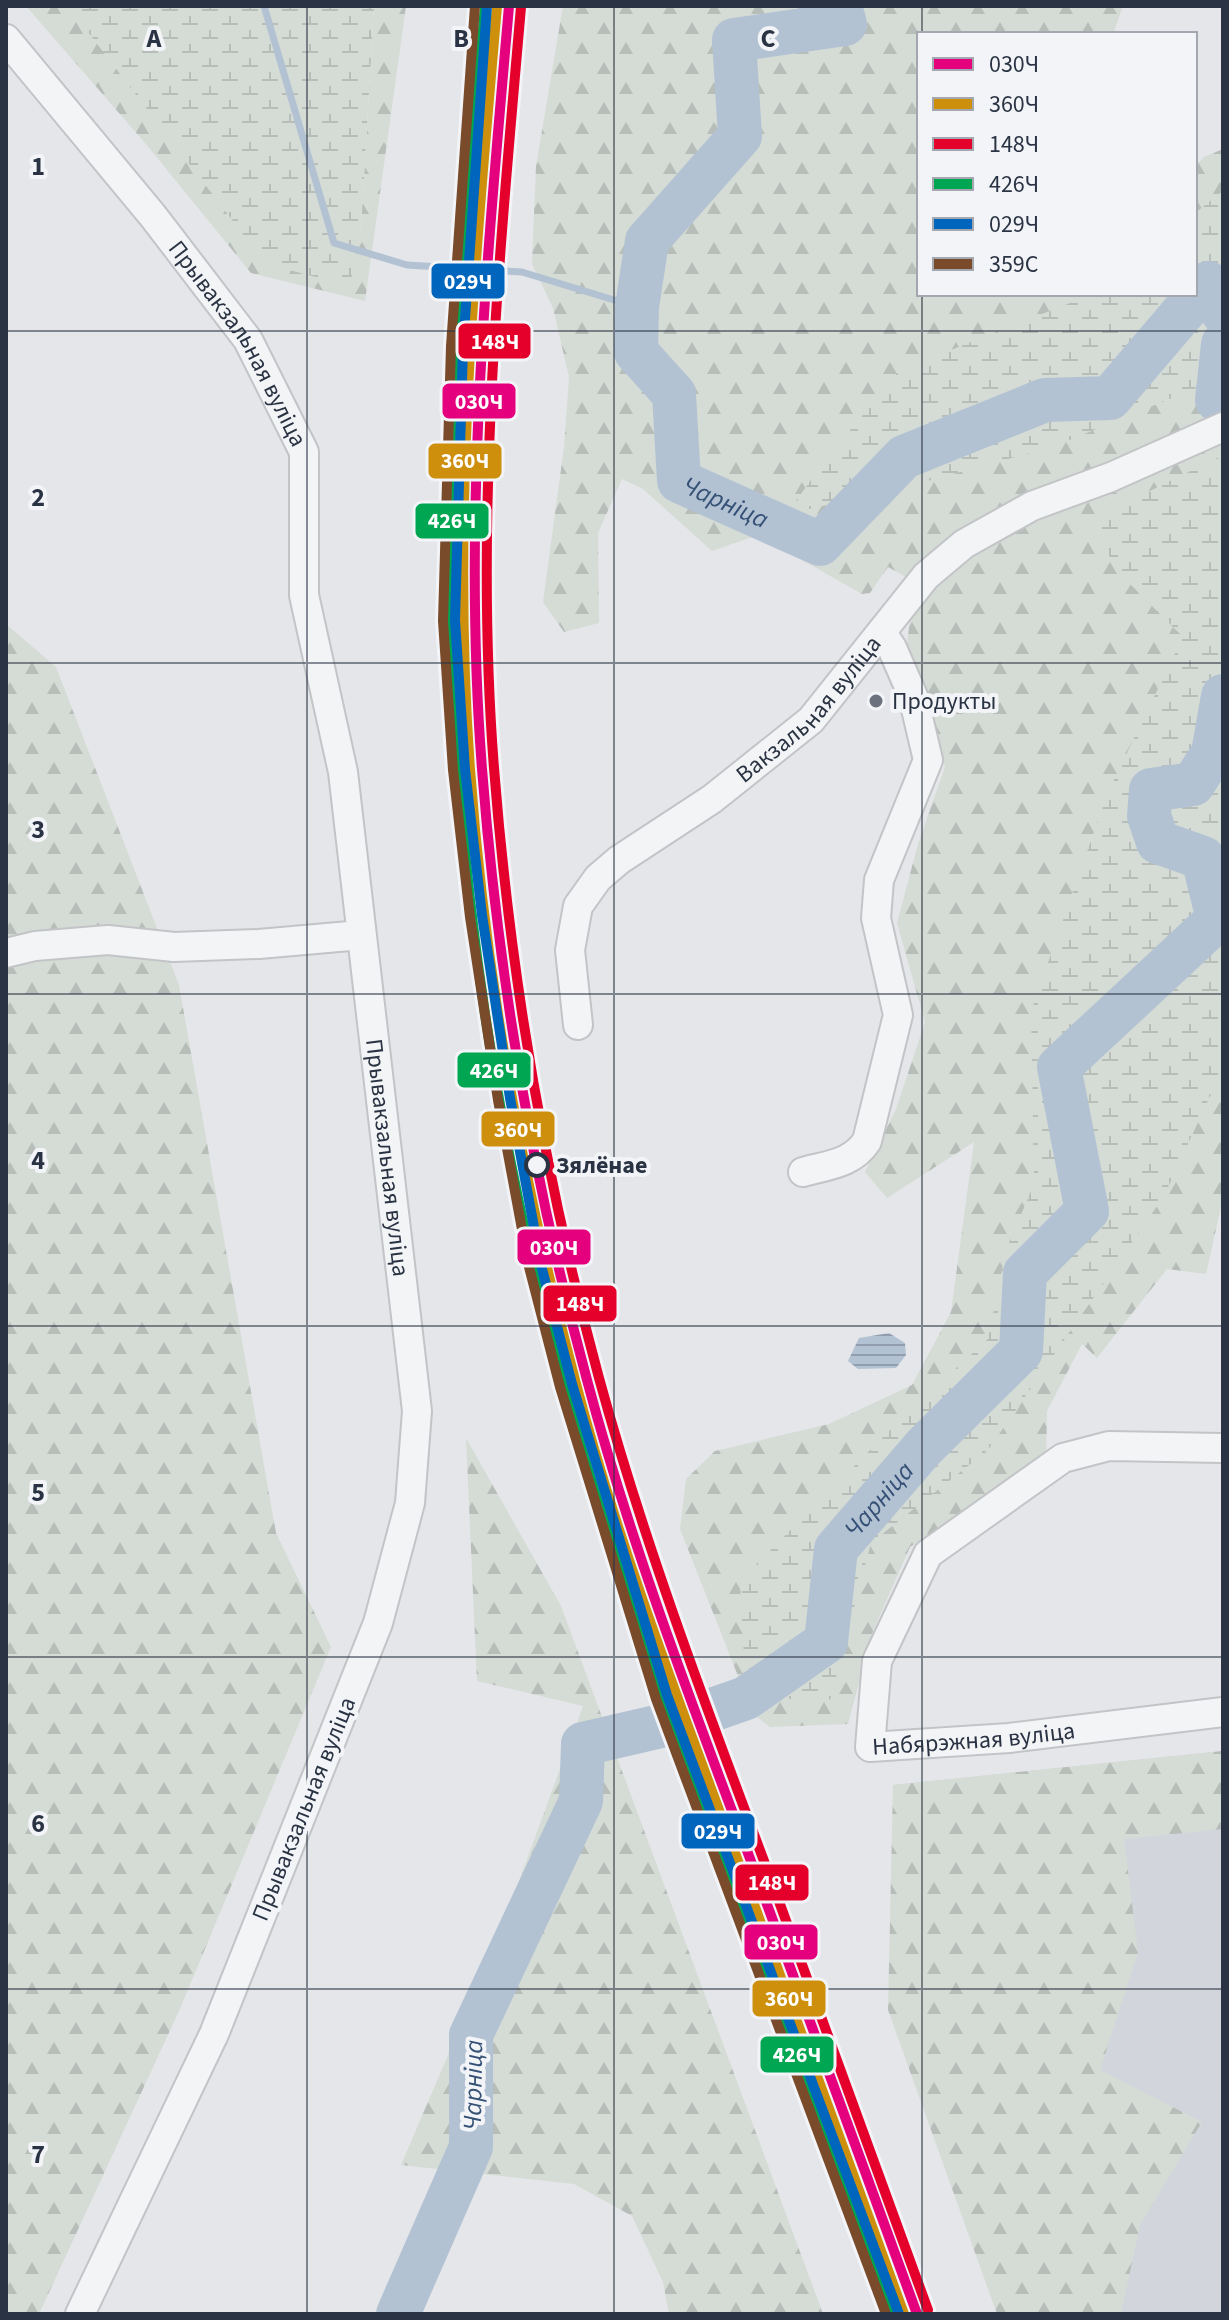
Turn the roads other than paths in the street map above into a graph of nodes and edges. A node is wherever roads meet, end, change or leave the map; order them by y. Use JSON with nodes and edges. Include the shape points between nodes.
{"nodes":[{"id":1,"x":6,"y":39,"type":"edge"},
{"id":2,"x":1223,"y":427,"type":"edge"},
{"id":3,"x":882,"y":633,"type":"junction"},
{"id":4,"x":361,"y":935,"type":"junction"},
{"id":5,"x":6,"y":953,"type":"edge"},
{"id":6,"x":578,"y":1025,"type":"dead end"},
{"id":7,"x":803,"y":1172,"type":"dead end"},
{"id":8,"x":1223,"y":1448,"type":"edge"},
{"id":9,"x":1223,"y":1712,"type":"edge"},
{"id":10,"x":80,"y":2314,"type":"edge"}],
"edges":[{"from":1,"to":4,"type":"street","name":"Прывакзальная вуліца","via":[[248,340],[304,452],[304,595],[343,772]]},
{"from":2,"to":3,"type":"street","via":[[1032,506],[964,544],[926,576]]},
{"from":3,"to":6,"type":"street","name":"Вакзальная вуліца","via":[[811,720],[712,799],[598,878],[578,906],[570,950]]},
{"from":3,"to":7,"type":"street","name":"Вакзальная вуліца","via":[[913,696],[928,760],[879,880],[876,918],[898,1015],[867,1141],[859,1154],[845,1161]]},
{"from":4,"to":5,"type":"street","via":[[174,947],[108,940]]},
{"from":4,"to":10,"type":"street","name":"Прывакзальная вуліца","via":[[412,1349],[417,1411],[410,1503],[378,1623],[220,2019]]},
{"from":8,"to":9,"type":"street","name":"Набярэжная вуліца","via":[[1109,1446],[1063,1458],[928,1554],[877,1661],[870,1747],[1009,1738]]}]}
